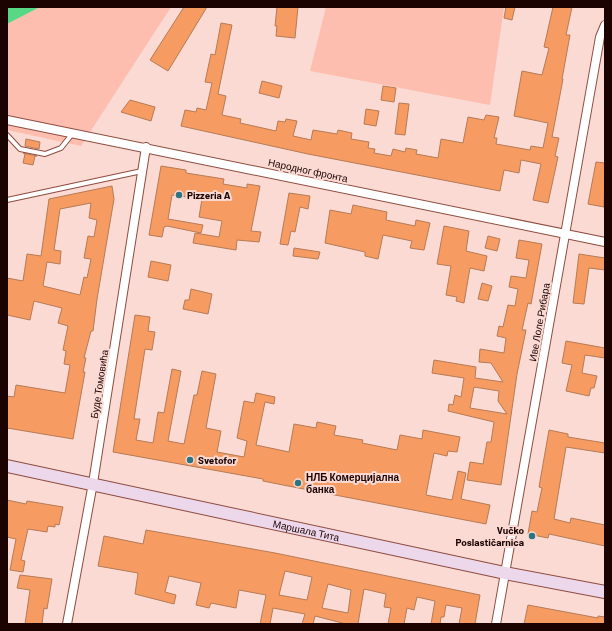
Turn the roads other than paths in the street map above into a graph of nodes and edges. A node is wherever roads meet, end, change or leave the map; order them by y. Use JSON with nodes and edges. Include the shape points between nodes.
{"nodes":[{"id":1,"x":605,"y":25,"type":"edge"},
{"id":2,"x":7,"y":120,"type":"edge"},
{"id":3,"x":73,"y":132,"type":"junction"},
{"id":4,"x":7,"y":135,"type":"edge"},
{"id":5,"x":146,"y":147,"type":"junction"},
{"id":6,"x":142,"y":171,"type":"junction"},
{"id":7,"x":7,"y":200,"type":"edge"},
{"id":8,"x":565,"y":234,"type":"junction"},
{"id":9,"x":605,"y":242,"type":"edge"},
{"id":10,"x":7,"y":466,"type":"edge"},
{"id":11,"x":94,"y":483,"type":"junction"},
{"id":12,"x":505,"y":573,"type":"junction"},
{"id":13,"x":605,"y":592,"type":"edge"},
{"id":14,"x":67,"y":624,"type":"edge"},
{"id":15,"x":496,"y":624,"type":"edge"}],
"edges":[{"from":1,"to":8,"type":"street","name":"Иве Лоле Рибара","via":[[600,37]]},
{"from":2,"to":3,"type":"street","name":"Народног фронта"},
{"from":3,"to":4,"type":"lane","via":[[61,148],[45,154],[20,149]]},
{"from":3,"to":5,"type":"street","name":"Народног фронта"},
{"from":5,"to":6,"type":"street","name":"Буде Томовића"},
{"from":5,"to":8,"type":"street","name":"Народног фронта"},
{"from":6,"to":7,"type":"lane"},
{"from":6,"to":11,"type":"street","name":"Буде Томовића"},
{"from":8,"to":9,"type":"street","name":"Народног фронта"},
{"from":8,"to":12,"type":"street","name":"Иве Лоле Рибара"},
{"from":10,"to":11,"type":"street","name":"Маршала Тита"},
{"from":11,"to":12,"type":"street","name":"Маршала Тита"},
{"from":11,"to":14,"type":"street","name":"Буде Томовића"},
{"from":12,"to":13,"type":"street","name":"Маршала Тита"},
{"from":12,"to":15,"type":"street","name":"Иве Лоле Рибара"}]}
